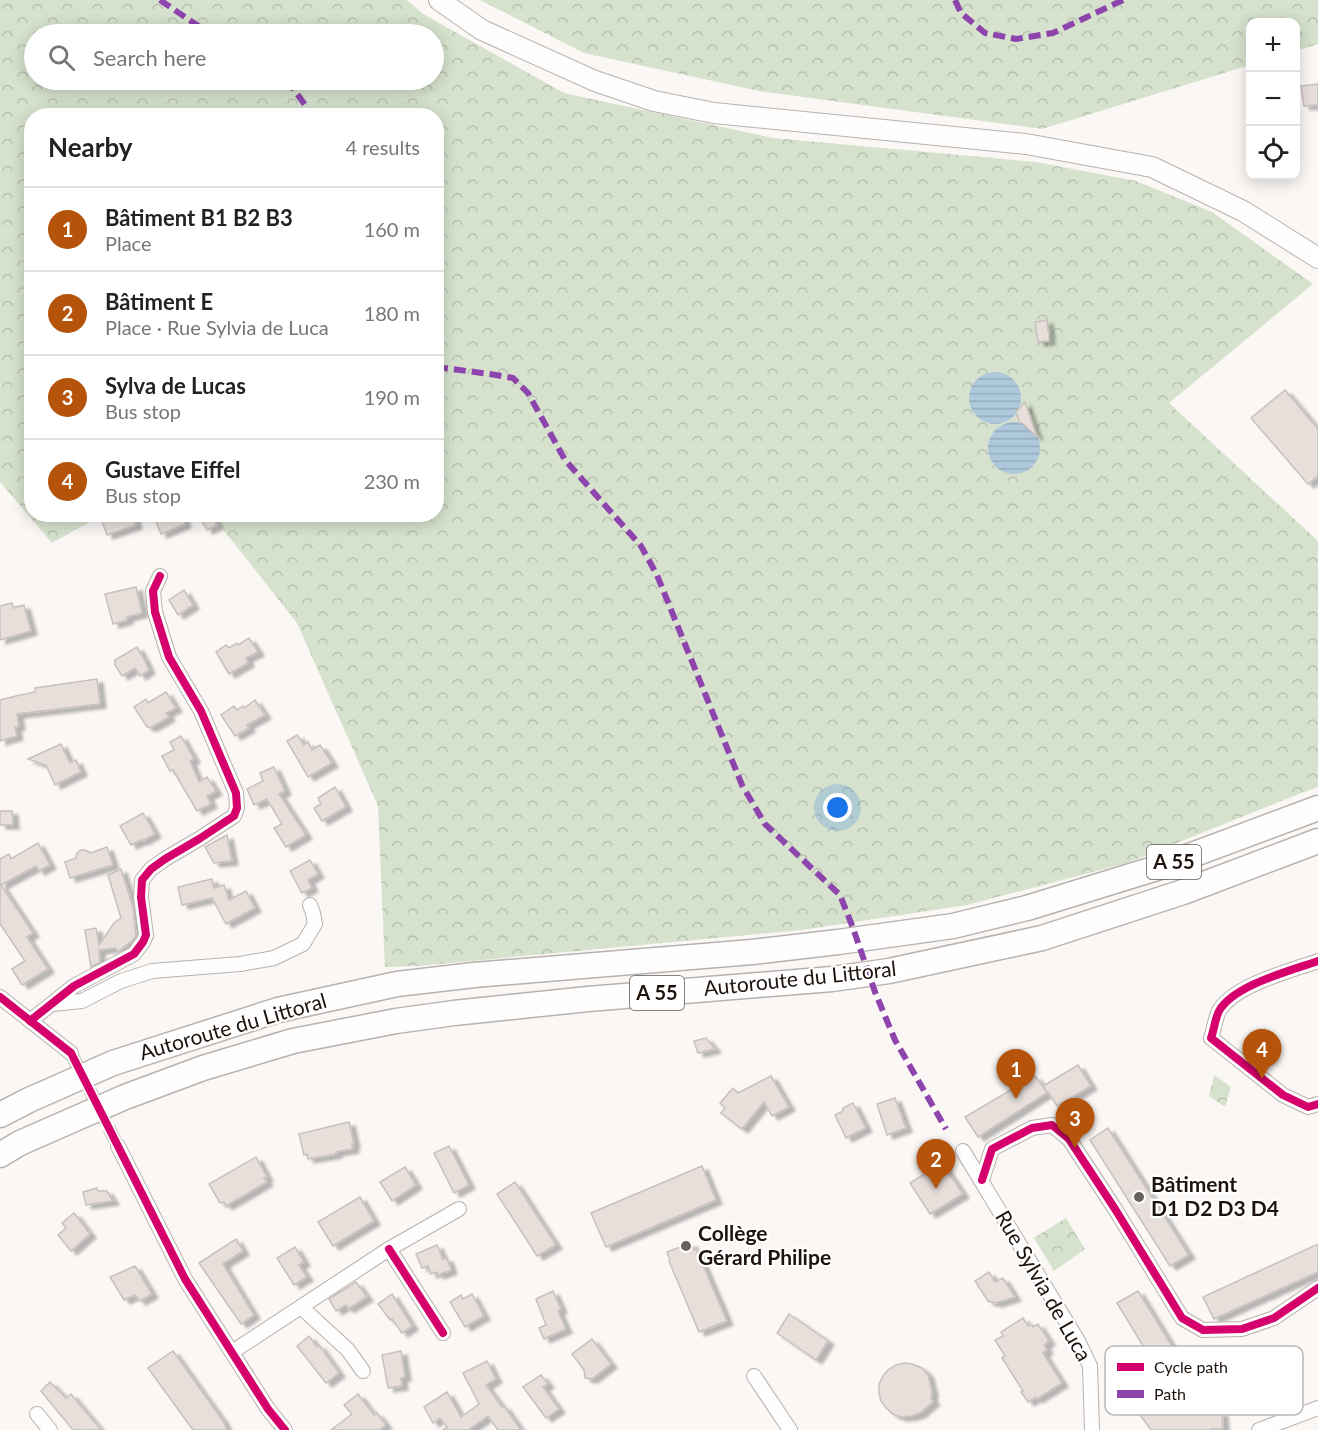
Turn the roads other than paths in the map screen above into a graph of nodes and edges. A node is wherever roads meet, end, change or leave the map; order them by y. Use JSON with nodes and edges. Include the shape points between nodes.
{"nodes":[{"id":1,"x":439,"y":0,"type":"edge"},
{"id":2,"x":1318,"y":258,"type":"edge"},
{"id":3,"x":160,"y":576,"type":"dead end"},
{"id":4,"x":1318,"y":808,"type":"edge"},
{"id":5,"x":1318,"y":841,"type":"edge"},
{"id":6,"x":310,"y":905,"type":"dead end"},
{"id":7,"x":1318,"y":961,"type":"edge"},
{"id":8,"x":0,"y":997,"type":"edge"},
{"id":9,"x":52,"y":1004,"type":"junction"},
{"id":10,"x":30,"y":1021,"type":"junction"},
{"id":11,"x":71,"y":1053,"type":"tunnel mouth"},
{"id":12,"x":1318,"y":1104,"type":"edge"},
{"id":13,"x":0,"y":1115,"type":"edge"},
{"id":14,"x":118,"y":1146,"type":"tunnel mouth"},
{"id":15,"x":963,"y":1151,"type":"dead end"},
{"id":16,"x":0,"y":1155,"type":"edge"},
{"id":17,"x":981,"y":1180,"type":"junction"},
{"id":18,"x":459,"y":1209,"type":"dead end"},
{"id":19,"x":389,"y":1249,"type":"junction"},
{"id":20,"x":1318,"y":1288,"type":"edge"},
{"id":21,"x":301,"y":1308,"type":"junction"},
{"id":22,"x":443,"y":1333,"type":"dead end"},
{"id":23,"x":232,"y":1352,"type":"junction"},
{"id":24,"x":363,"y":1371,"type":"dead end"},
{"id":25,"x":754,"y":1376,"type":"dead end"},
{"id":26,"x":1318,"y":1408,"type":"edge"},
{"id":27,"x":37,"y":1414,"type":"dead end"},
{"id":28,"x":1303,"y":1414,"type":"edge"},
{"id":29,"x":1299,"y":1415,"type":"edge"},
{"id":30,"x":50,"y":1430,"type":"edge"},
{"id":31,"x":285,"y":1430,"type":"edge"},
{"id":32,"x":790,"y":1430,"type":"edge"},
{"id":33,"x":1092,"y":1430,"type":"edge"},
{"id":34,"x":1258,"y":1430,"type":"edge"}],
"edges":[{"from":1,"to":2,"type":"main road","via":[[482,30],[595,81],[654,101],[714,113],[1026,144],[1152,167],[1243,211]]},
{"from":3,"to":9,"type":"street","via":[[153,591],[155,612],[169,657],[201,711],[236,793],[237,808],[234,816],[165,859],[142,880],[146,935],[134,954],[74,986]]},
{"from":4,"to":13,"type":"highway","name":"Autoroute du Littoral","number":"A 55","via":[[1160,867],[953,926],[752,952],[397,984],[278,1010],[113,1063]]},
{"from":5,"to":16,"type":"highway","name":"Autoroute du Littoral","number":"A 55","via":[[1183,892],[1042,938],[889,971],[454,1013],[293,1041],[125,1096]]},
{"from":6,"to":9,"type":"street","via":[[315,924],[303,944],[274,958],[152,971],[121,981],[82,1001]]},
{"from":7,"to":12,"type":"street","via":[[1253,984],[1230,999],[1219,1012],[1211,1038],[1283,1095],[1308,1107]]},
{"from":8,"to":10,"type":"street"},
{"from":9,"to":10,"type":"street"},
{"from":10,"to":11,"type":"street"},
{"from":14,"to":23,"type":"street","via":[[185,1278]]},
{"from":15,"to":17,"type":"street","name":"Rue Sylvia de Luca"},
{"from":17,"to":20,"type":"street","via":[[992,1149],[1032,1128],[1052,1125],[1069,1139],[1182,1318],[1203,1329],[1242,1329],[1274,1318]]},
{"from":17,"to":33,"type":"street","name":"Rue Sylvia de Luca","via":[[1090,1366]]},
{"from":18,"to":19,"type":"street"},
{"from":19,"to":21,"type":"street"},
{"from":19,"to":22,"type":"street"},
{"from":21,"to":23,"type":"street"},
{"from":21,"to":24,"type":"street","via":[[348,1350]]},
{"from":23,"to":31,"type":"street"},
{"from":25,"to":32,"type":"street"},
{"from":26,"to":28,"type":"street"},
{"from":27,"to":30,"type":"street"},
{"from":29,"to":34,"type":"street"}]}
